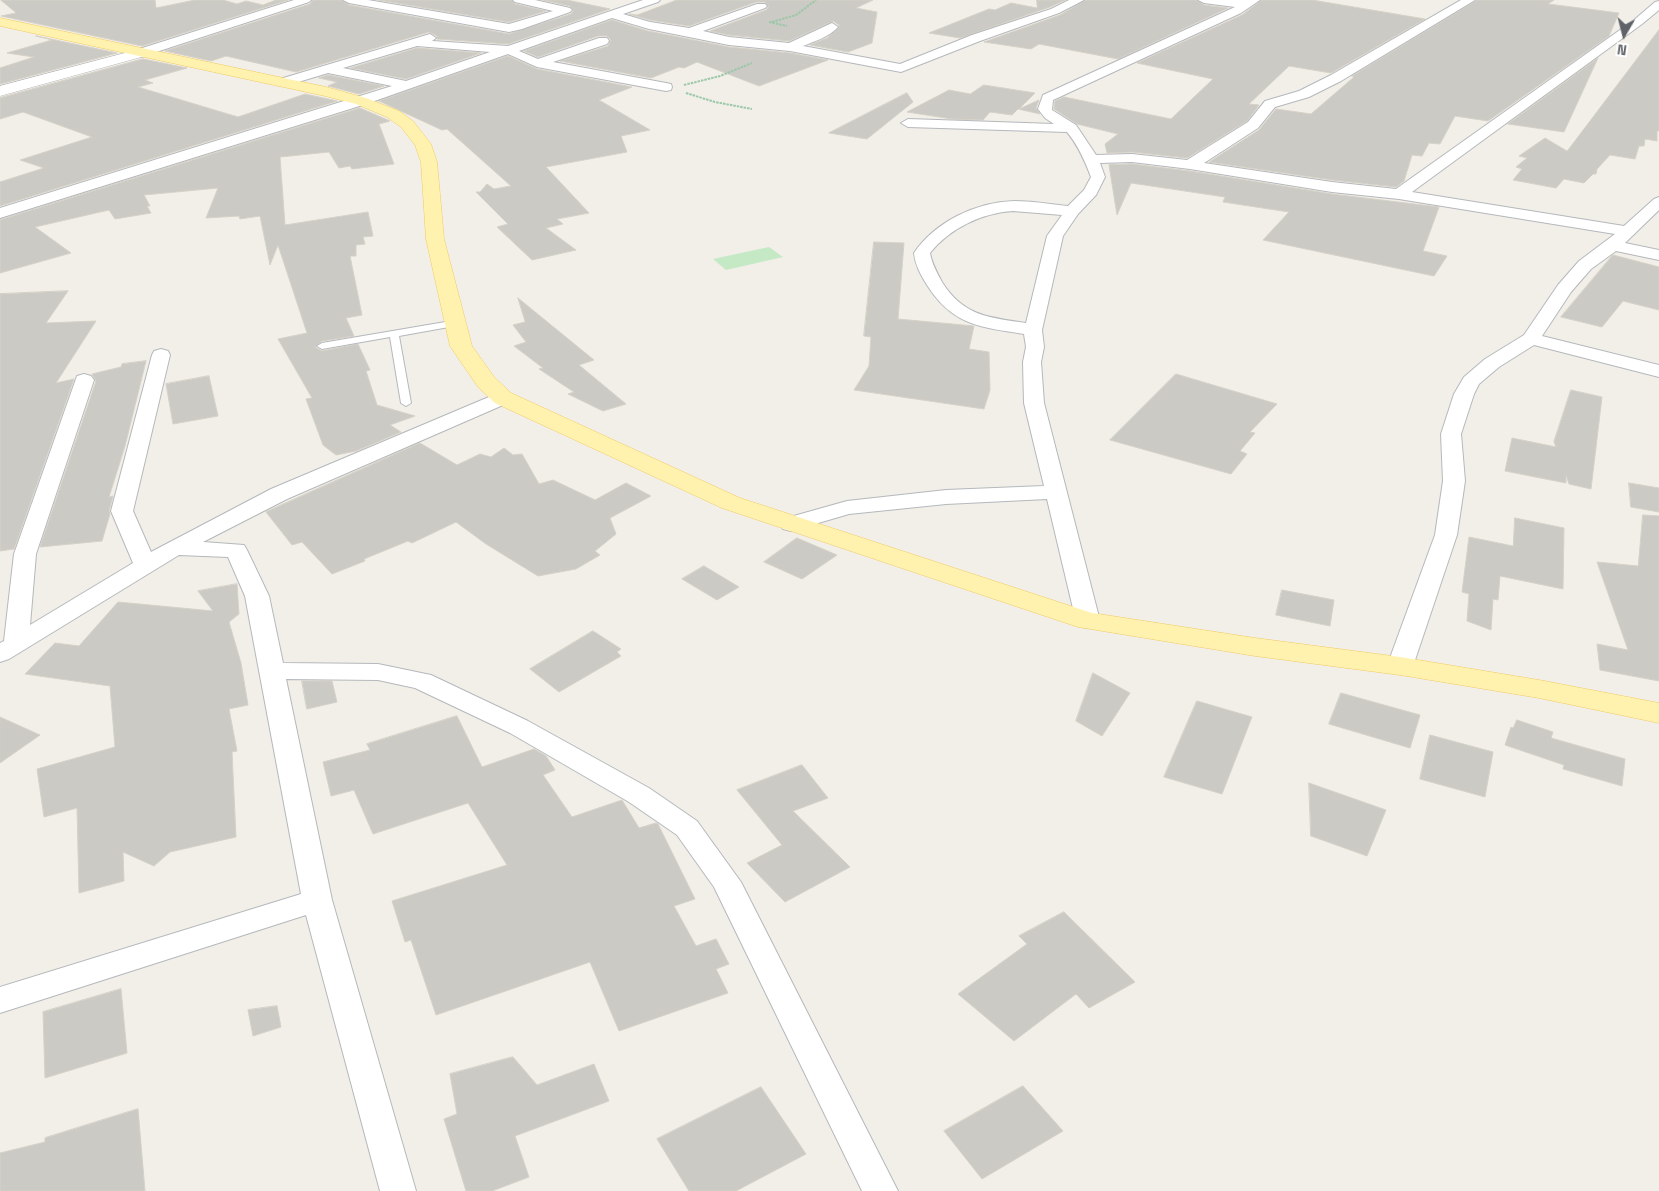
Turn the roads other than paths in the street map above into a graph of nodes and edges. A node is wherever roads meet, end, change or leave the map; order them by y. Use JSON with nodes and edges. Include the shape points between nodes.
{"nodes":[{"id":1,"x":305,"y":0,"type":"edge"},
{"id":2,"x":349,"y":0,"type":"edge"},
{"id":3,"x":519,"y":0,"type":"edge"},
{"id":4,"x":654,"y":0,"type":"edge"},
{"id":5,"x":1078,"y":0,"type":"edge"},
{"id":6,"x":1469,"y":0,"type":"edge"},
{"id":7,"x":1207,"y":1,"type":"edge"},
{"id":8,"x":1659,"y":4,"type":"edge"},
{"id":9,"x":1246,"y":5,"type":"edge"},
{"id":10,"x":761,"y":6,"type":"dead end"},
{"id":11,"x":566,"y":10,"type":"junction"},
{"id":12,"x":612,"y":15,"type":"junction"},
{"id":13,"x":598,"y":20,"type":"junction"},
{"id":14,"x":0,"y":22,"type":"edge"},
{"id":15,"x":493,"y":24,"type":"junction"},
{"id":16,"x":506,"y":26,"type":"junction"},
{"id":17,"x":828,"y":30,"type":"road end"},
{"id":18,"x":690,"y":32,"type":"junction"},
{"id":19,"x":465,"y":33,"type":"junction"},
{"id":20,"x":603,"y":41,"type":"dead end"},
{"id":21,"x":416,"y":42,"type":"junction"},
{"id":22,"x":432,"y":45,"type":"junction"},
{"id":23,"x":790,"y":47,"type":"junction"},
{"id":24,"x":508,"y":50,"type":"junction"},
{"id":25,"x":140,"y":53,"type":"junction"},
{"id":26,"x":537,"y":63,"type":"junction"},
{"id":27,"x":326,"y":69,"type":"junction"},
{"id":28,"x":285,"y":82,"type":"junction"},
{"id":29,"x":406,"y":85,"type":"junction"},
{"id":30,"x":666,"y":86,"type":"road end"},
{"id":31,"x":0,"y":91,"type":"edge"},
{"id":32,"x":360,"y":101,"type":"junction"},
{"id":33,"x":908,"y":123,"type":"dead end"},
{"id":34,"x":1070,"y":128,"type":"junction"},
{"id":35,"x":1092,"y":159,"type":"junction"},
{"id":36,"x":1190,"y":165,"type":"junction"},
{"id":37,"x":1399,"y":194,"type":"junction"},
{"id":38,"x":1659,"y":202,"type":"edge"},
{"id":39,"x":1072,"y":211,"type":"junction"},
{"id":40,"x":0,"y":213,"type":"edge"},
{"id":41,"x":1619,"y":238,"type":"junction"},
{"id":42,"x":1659,"y":256,"type":"edge"},
{"id":43,"x":457,"y":323,"type":"junction"},
{"id":44,"x":1033,"y":330,"type":"junction"},
{"id":45,"x":394,"y":333,"type":"junction"},
{"id":46,"x":1531,"y":339,"type":"junction"},
{"id":47,"x":322,"y":346,"type":"dead end"},
{"id":48,"x":161,"y":355,"type":"dead end"},
{"id":49,"x":1659,"y":371,"type":"edge"},
{"id":50,"x":84,"y":380,"type":"dead end"},
{"id":51,"x":503,"y":398,"type":"junction"},
{"id":52,"x":406,"y":403,"type":"dead end"},
{"id":53,"x":1057,"y":492,"type":"junction"},
{"id":54,"x":791,"y":524,"type":"junction"},
{"id":55,"x":174,"y":548,"type":"junction"},
{"id":56,"x":145,"y":565,"type":"junction"},
{"id":57,"x":1088,"y":621,"type":"junction"},
{"id":58,"x":8,"y":649,"type":"edge"},
{"id":59,"x":1400,"y":666,"type":"junction"},
{"id":60,"x":271,"y":671,"type":"junction"},
{"id":61,"x":1659,"y":713,"type":"edge"},
{"id":62,"x":317,"y":900,"type":"junction"},
{"id":63,"x":0,"y":1000,"type":"edge"},
{"id":64,"x":398,"y":1191,"type":"edge"},
{"id":65,"x":880,"y":1191,"type":"edge"}],
"edges":[{"from":1,"to":25,"type":"street"},
{"from":2,"to":15,"type":"street"},
{"from":3,"to":11,"type":"street"},
{"from":4,"to":12,"type":"street"},
{"from":5,"to":23,"type":"street","via":[[906,67],[895,68]]},
{"from":6,"to":36,"type":"street","via":[[1336,78],[1304,94],[1270,104],[1253,126]]},
{"from":7,"to":9,"type":"street"},
{"from":8,"to":37,"type":"street"},
{"from":9,"to":34,"type":"street","via":[[1048,98],[1044,105],[1046,111]]},
{"from":10,"to":18,"type":"street"},
{"from":11,"to":13,"type":"street"},
{"from":11,"to":16,"type":"street","via":[[518,27]]},
{"from":12,"to":13,"type":"street"},
{"from":12,"to":18,"type":"street"},
{"from":13,"to":24,"type":"street"},
{"from":14,"to":25,"type":"main road"},
{"from":15,"to":16,"type":"street"},
{"from":15,"to":19,"type":"street"},
{"from":16,"to":19,"type":"street"},
{"from":17,"to":23,"type":"street"},
{"from":18,"to":23,"type":"street","via":[[729,41]]},
{"from":19,"to":21,"type":"street"},
{"from":19,"to":22,"type":"street"},
{"from":20,"to":26,"type":"street"},
{"from":21,"to":22,"type":"street"},
{"from":21,"to":27,"type":"street"},
{"from":22,"to":24,"type":"street"},
{"from":24,"to":26,"type":"street"},
{"from":24,"to":29,"type":"street"},
{"from":25,"to":28,"type":"main road"},
{"from":25,"to":31,"type":"street"},
{"from":26,"to":30,"type":"street"},
{"from":27,"to":28,"type":"street"},
{"from":27,"to":29,"type":"street"},
{"from":28,"to":32,"type":"main road"},
{"from":29,"to":32,"type":"street"},
{"from":32,"to":40,"type":"street"},
{"from":32,"to":43,"type":"main road","via":[[393,114],[407,124],[424,144],[429,162],[435,239]]},
{"from":33,"to":34,"type":"street"},
{"from":34,"to":35,"type":"street"},
{"from":35,"to":36,"type":"street","via":[[1132,158]]},
{"from":35,"to":39,"type":"street","via":[[1098,177],[1091,192]]},
{"from":36,"to":37,"type":"street","via":[[1323,186]]},
{"from":37,"to":41,"type":"street"},
{"from":38,"to":41,"type":"street"},
{"from":39,"to":44,"type":"street","via":[[1055,236]]},
{"from":39,"to":44,"type":"street","via":[[1027,206],[997,208],[957,222],[928,244],[922,253],[930,276],[949,306],[962,315]]},
{"from":41,"to":42,"type":"street"},
{"from":41,"to":46,"type":"street","via":[[1585,265],[1564,289]]},
{"from":43,"to":45,"type":"lane"},
{"from":43,"to":51,"type":"main road","via":[[461,346],[472,364]]},
{"from":44,"to":53,"type":"street","via":[[1034,403]]},
{"from":45,"to":47,"type":"lane"},
{"from":45,"to":52,"type":"lane"},
{"from":46,"to":49,"type":"street"},
{"from":46,"to":59,"type":"street","via":[[1492,363],[1472,381],[1464,394],[1451,434],[1454,481],[1446,535]]},
{"from":48,"to":56,"type":"street","via":[[122,511]]},
{"from":50,"to":58,"type":"street","via":[[25,554]]},
{"from":51,"to":54,"type":"main road","via":[[731,503]]},
{"from":51,"to":55,"type":"street","via":[[279,494]]},
{"from":53,"to":54,"type":"street","via":[[946,497],[847,508]]},
{"from":53,"to":57,"type":"street"},
{"from":54,"to":57,"type":"main road"},
{"from":55,"to":56,"type":"street"},
{"from":55,"to":60,"type":"street","via":[[236,550],[257,596]]},
{"from":56,"to":58,"type":"street"},
{"from":57,"to":59,"type":"main road"},
{"from":59,"to":61,"type":"main road"},
{"from":60,"to":62,"type":"street"},
{"from":60,"to":65,"type":"street","via":[[378,672],[422,681],[519,727],[639,795],[687,828],[726,882]]},
{"from":62,"to":63,"type":"street"},
{"from":62,"to":64,"type":"street"}]}
